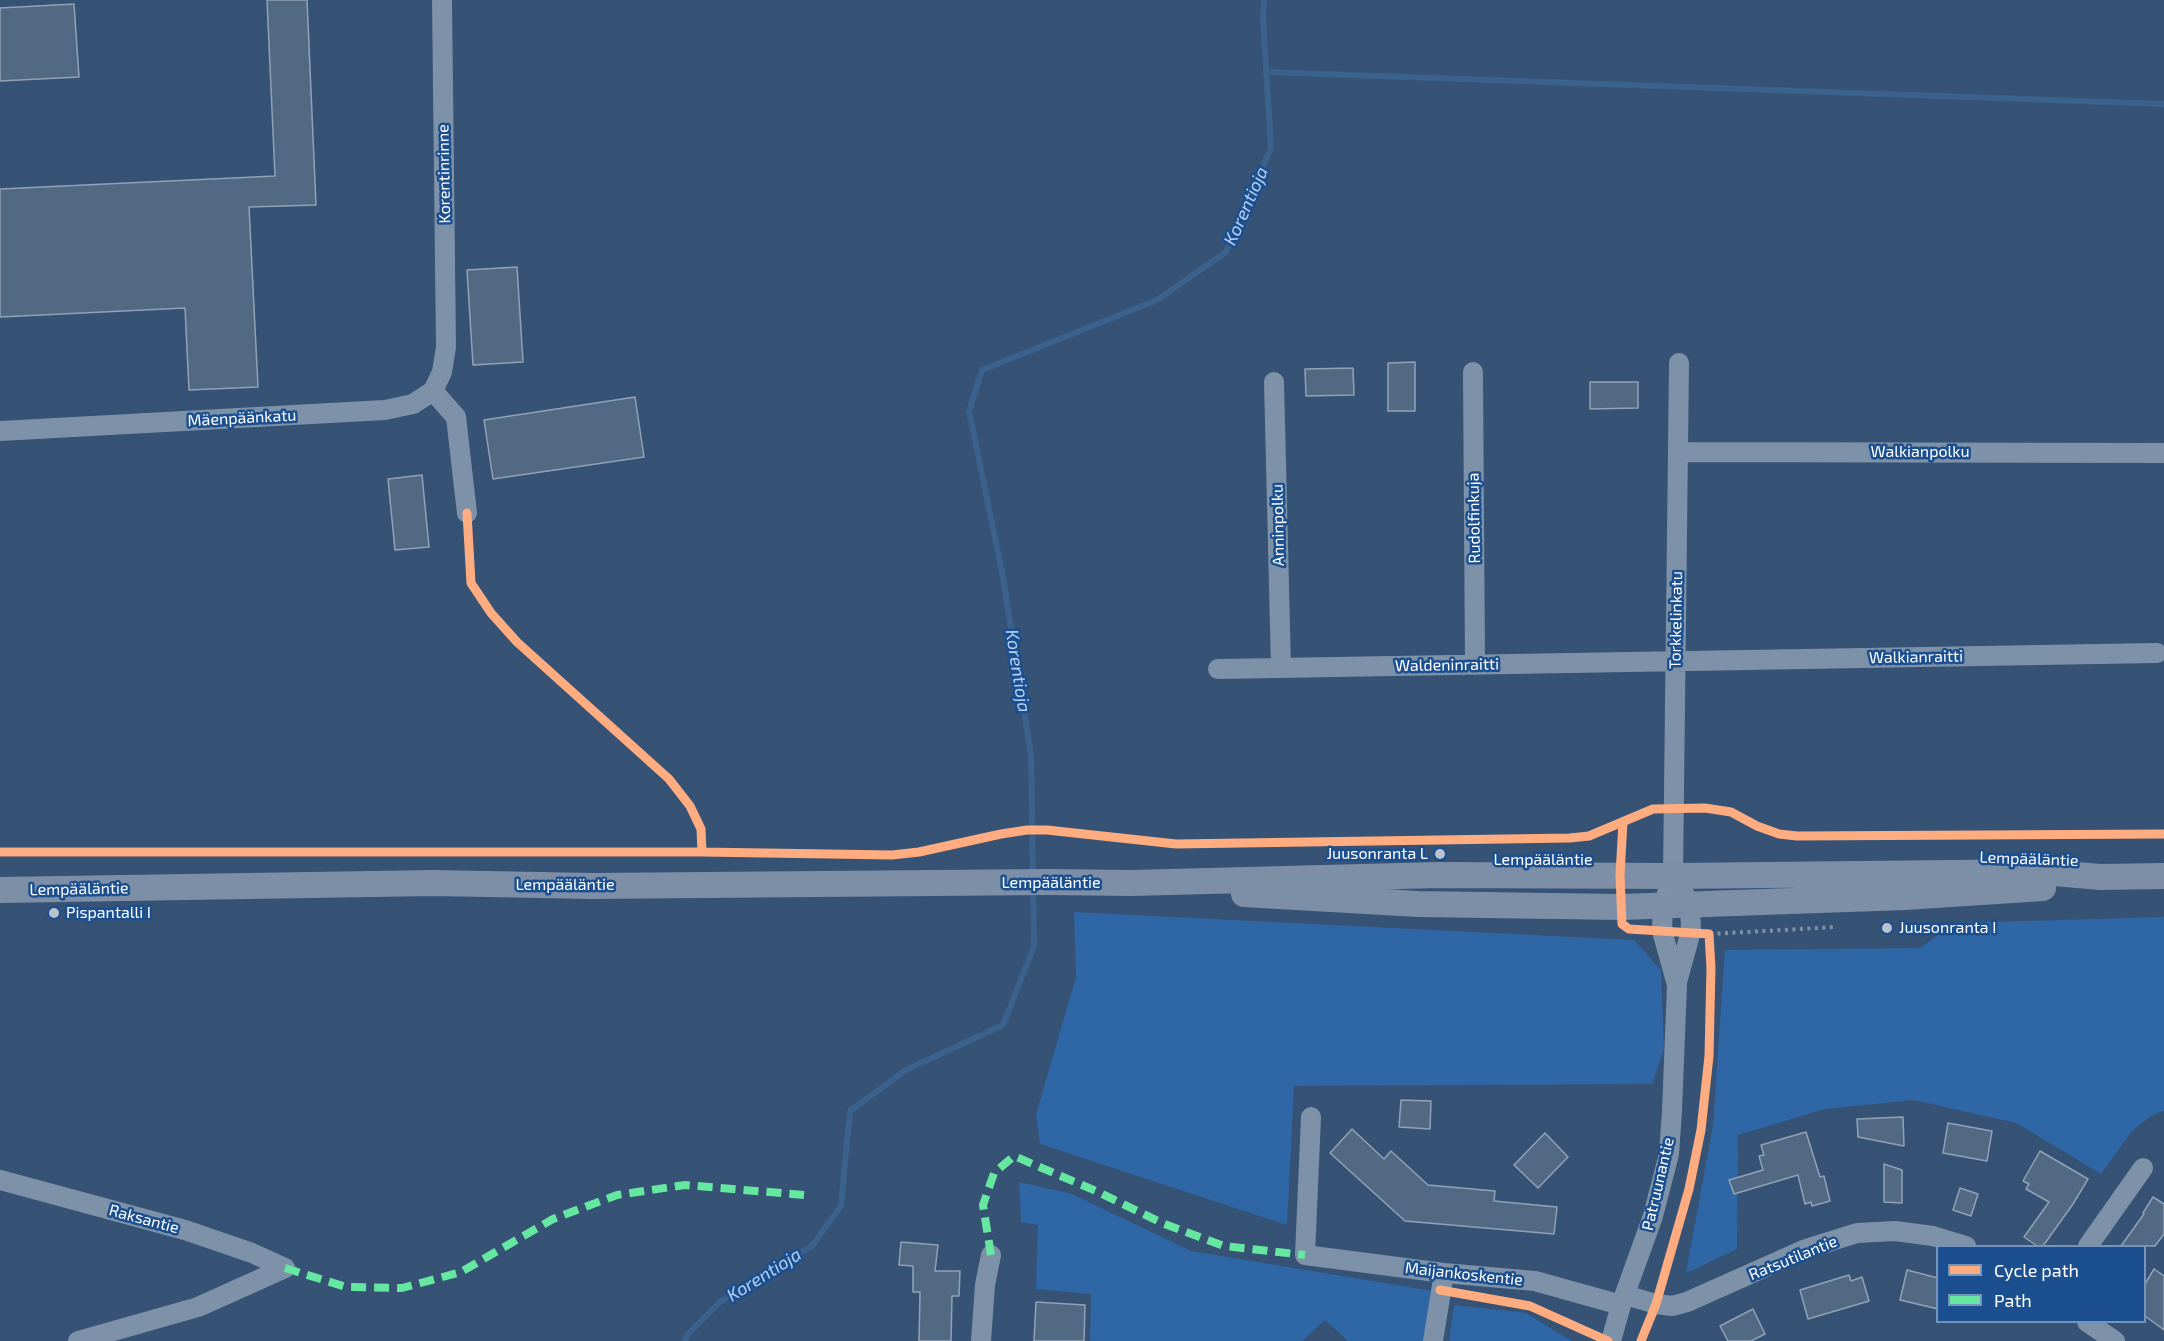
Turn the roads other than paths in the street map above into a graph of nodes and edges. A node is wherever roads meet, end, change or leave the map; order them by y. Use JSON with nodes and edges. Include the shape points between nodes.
{"nodes":[{"id":1,"x":442,"y":0,"type":"edge"},
{"id":2,"x":1679,"y":363,"type":"dead end"},
{"id":3,"x":1473,"y":372,"type":"dead end"},
{"id":4,"x":1274,"y":382,"type":"dead end"},
{"id":5,"x":433,"y":391,"type":"junction"},
{"id":6,"x":0,"y":431,"type":"edge"},
{"id":7,"x":1678,"y":452,"type":"junction"},
{"id":8,"x":2162,"y":453,"type":"dead end"},
{"id":9,"x":467,"y":513,"type":"dead end"},
{"id":10,"x":2157,"y":653,"type":"dead end"},
{"id":11,"x":1675,"y":660,"type":"junction"},
{"id":12,"x":1475,"y":664,"type":"junction"},
{"id":13,"x":1281,"y":668,"type":"junction"},
{"id":14,"x":1218,"y":669,"type":"dead end"},
{"id":15,"x":1673,"y":876,"type":"junction"},
{"id":16,"x":2164,"y":876,"type":"edge"},
{"id":17,"x":2100,"y":877,"type":"junction"},
{"id":18,"x":1131,"y":883,"type":"junction"},
{"id":19,"x":0,"y":890,"type":"edge"},
{"id":20,"x":1690,"y":904,"type":"junction"},
{"id":21,"x":1663,"y":905,"type":"junction"},
{"id":22,"x":1677,"y":985,"type":"junction"},
{"id":23,"x":1311,"y":1117,"type":"dead end"},
{"id":24,"x":2143,"y":1168,"type":"dead end"},
{"id":25,"x":0,"y":1180,"type":"edge"},
{"id":26,"x":1963,"y":1245,"type":"edge"},
{"id":27,"x":2089,"y":1245,"type":"edge"},
{"id":28,"x":991,"y":1255,"type":"dead end"},
{"id":29,"x":1444,"y":1273,"type":"junction"},
{"id":30,"x":1623,"y":1300,"type":"junction"},
{"id":31,"x":2088,"y":1323,"type":"edge"},
{"id":32,"x":78,"y":1341,"type":"edge"},
{"id":33,"x":981,"y":1341,"type":"edge"},
{"id":34,"x":1433,"y":1341,"type":"edge"},
{"id":35,"x":1611,"y":1341,"type":"edge"},
{"id":36,"x":2115,"y":1341,"type":"edge"}],
"edges":[{"from":1,"to":5,"type":"street","name":"Korentinrinne","via":[[446,347],[442,372]]},
{"from":2,"to":7,"type":"street","name":"Torkkelinkatu"},
{"from":3,"to":12,"type":"street","name":"Rudolfinkuja"},
{"from":4,"to":13,"type":"street","name":"Anninpolku"},
{"from":5,"to":6,"type":"street","name":"Mäenpäänkatu","via":[[413,404],[385,410]]},
{"from":5,"to":9,"type":"street","via":[[456,417]]},
{"from":7,"to":8,"type":"street","name":"Walkianpolku"},
{"from":7,"to":11,"type":"street","name":"Torkkelinkatu"},
{"from":10,"to":11,"type":"street","name":"Walkianraitti"},
{"from":11,"to":12,"type":"street","name":"Waldeninraitti"},
{"from":11,"to":15,"type":"street","name":"Torkkelinkatu"},
{"from":12,"to":13,"type":"street","name":"Waldeninraitti"},
{"from":13,"to":14,"type":"street","name":"Waldeninraitti"},
{"from":15,"to":17,"type":"main road","name":"Lempääläntie","via":[[2043,872]]},
{"from":15,"to":18,"type":"main road","name":"Lempääläntie","via":[[1430,875]]},
{"from":15,"to":20,"type":"street","name":"Patruunantie"},
{"from":15,"to":21,"type":"street","name":"Patruunantie"},
{"from":16,"to":17,"type":"main road","name":"Lempääläntie"},
{"from":17,"to":20,"type":"main road","name":"Lempääläntie","via":[[2045,888],[1928,896]]},
{"from":18,"to":19,"type":"main road","name":"Lempääläntie","via":[[434,883]]},
{"from":18,"to":21,"type":"main road","name":"Lempääläntie","via":[[1418,904]]},
{"from":20,"to":21,"type":"main road","name":"Lempääläntie"},
{"from":20,"to":22,"type":"street","name":"Patruunantie","via":[[1700,932]]},
{"from":21,"to":22,"type":"street","name":"Patruunantie","via":[[1662,931]]},
{"from":22,"to":30,"type":"street","name":"Patruunantie","via":[[1669,1154],[1653,1216]]},
{"from":23,"to":29,"type":"street","name":"Maijankoskentie","via":[[1305,1255]]},
{"from":24,"to":27,"type":"street"},
{"from":25,"to":32,"type":"street","name":"Raksantie","via":[[185,1230],[285,1268],[198,1307]]},
{"from":26,"to":30,"type":"street","name":"Ratsutilantie","via":[[1895,1231],[1857,1233],[1806,1249],[1687,1302],[1671,1306]]},
{"from":28,"to":33,"type":"street"},
{"from":29,"to":30,"type":"street","name":"Maijankoskentie","via":[[1535,1281]]},
{"from":29,"to":34,"type":"street"},
{"from":30,"to":35,"type":"street","name":"Patruunantie"},
{"from":31,"to":36,"type":"street"}]}
